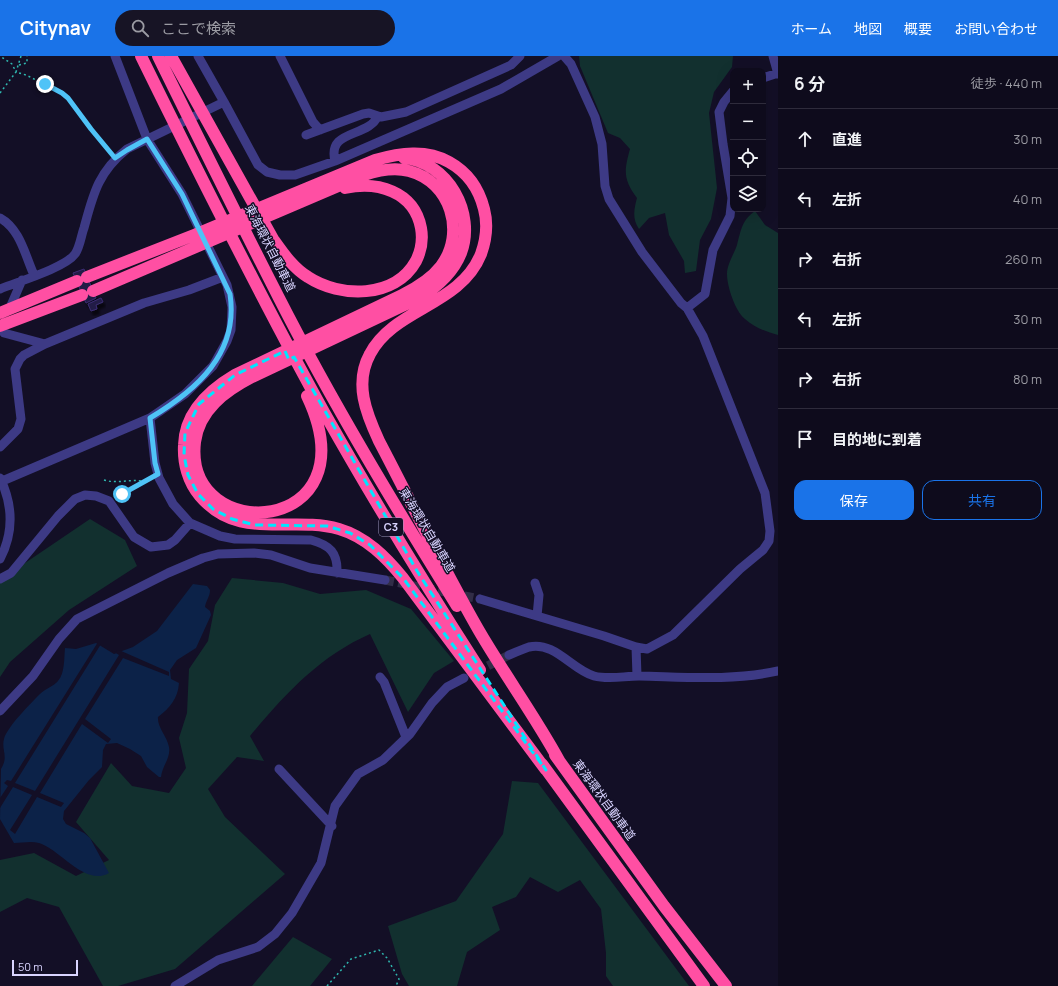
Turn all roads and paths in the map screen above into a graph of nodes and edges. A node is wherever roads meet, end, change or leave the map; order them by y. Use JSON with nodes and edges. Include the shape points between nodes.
{"nodes":[{"id":1,"x":0,"y":56,"type":"edge"},
{"id":2,"x":21,"y":56,"type":"edge"},
{"id":3,"x":27,"y":56,"type":"edge"},
{"id":4,"x":115,"y":56,"type":"edge"},
{"id":5,"x":141,"y":56,"type":"edge"},
{"id":6,"x":158,"y":56,"type":"edge"},
{"id":7,"x":171,"y":56,"type":"edge"},
{"id":8,"x":198,"y":56,"type":"edge"},
{"id":9,"x":280,"y":56,"type":"edge"},
{"id":10,"x":520,"y":56,"type":"edge"},
{"id":11,"x":558,"y":56,"type":"edge"},
{"id":12,"x":564,"y":56,"type":"edge"},
{"id":13,"x":773,"y":56,"type":"edge"},
{"id":14,"x":19,"y":65,"type":"junction"},
{"id":15,"x":16,"y":72,"type":"junction"},
{"id":16,"x":778,"y":73,"type":"edge"},
{"id":17,"x":766,"y":77,"type":"edge"},
{"id":18,"x":0,"y":93,"type":"edge"},
{"id":19,"x":730,"y":95,"type":"edge"},
{"id":20,"x":224,"y":102,"type":"junction"},
{"id":21,"x":378,"y":116,"type":"junction"},
{"id":22,"x":320,"y":130,"type":"junction"},
{"id":23,"x":306,"y":135,"type":"dead end"},
{"id":24,"x":147,"y":139,"type":"junction"},
{"id":25,"x":115,"y":158,"type":"junction"},
{"id":26,"x":375,"y":160,"type":"junction"},
{"id":27,"x":335,"y":161,"type":"junction"},
{"id":28,"x":299,"y":202,"type":"junction"},
{"id":29,"x":274,"y":208,"type":"junction"},
{"id":30,"x":217,"y":209,"type":"junction"},
{"id":31,"x":0,"y":218,"type":"edge"},
{"id":32,"x":196,"y":240,"type":"junction"},
{"id":33,"x":34,"y":275,"type":"junction"},
{"id":34,"x":223,"y":277,"type":"junction"},
{"id":35,"x":22,"y":280,"type":"junction"},
{"id":36,"x":0,"y":288,"type":"edge"},
{"id":37,"x":687,"y":308,"type":"junction"},
{"id":38,"x":3,"y":313,"type":"edge"},
{"id":39,"x":0,"y":327,"type":"edge"},
{"id":40,"x":321,"y":339,"type":"junction"},
{"id":41,"x":46,"y":344,"type":"junction"},
{"id":42,"x":273,"y":362,"type":"junction"},
{"id":43,"x":150,"y":418,"type":"junction"},
{"id":44,"x":0,"y":447,"type":"edge"},
{"id":45,"x":158,"y":474,"type":"junction"},
{"id":46,"x":1,"y":480,"type":"edge"},
{"id":47,"x":104,"y":480,"type":"dead end"},
{"id":48,"x":142,"y":481,"type":"junction"},
{"id":49,"x":109,"y":501,"type":"junction"},
{"id":50,"x":190,"y":523,"type":"junction"},
{"id":51,"x":774,"y":533,"type":"edge"},
{"id":52,"x":0,"y":559,"type":"edge"},
{"id":53,"x":337,"y":573,"type":"junction"},
{"id":54,"x":0,"y":580,"type":"edge"},
{"id":55,"x":385,"y":580,"type":"tunnel mouth"},
{"id":56,"x":535,"y":583,"type":"dead end"},
{"id":57,"x":480,"y":599,"type":"tunnel mouth"},
{"id":58,"x":537,"y":616,"type":"junction"},
{"id":59,"x":636,"y":647,"type":"junction"},
{"id":60,"x":510,"y":655,"type":"tunnel mouth"},
{"id":61,"x":778,"y":670,"type":"edge"},
{"id":62,"x":637,"y":676,"type":"junction"},
{"id":63,"x":380,"y":677,"type":"dead end"},
{"id":64,"x":464,"y":678,"type":"dead end"},
{"id":65,"x":0,"y":711,"type":"edge"},
{"id":66,"x":406,"y":737,"type":"junction"},
{"id":67,"x":560,"y":762,"type":"junction"},
{"id":68,"x":278,"y":769,"type":"dead end"},
{"id":69,"x":546,"y":770,"type":"junction"},
{"id":70,"x":332,"y":826,"type":"junction"},
{"id":71,"x":175,"y":986,"type":"edge"},
{"id":72,"x":327,"y":986,"type":"edge"},
{"id":73,"x":396,"y":986,"type":"edge"},
{"id":74,"x":704,"y":986,"type":"edge"},
{"id":75,"x":726,"y":986,"type":"edge"}],
"edges":[{"from":1,"to":15,"type":"path","via":[[12,64]]},
{"from":2,"to":14,"type":"path"},
{"from":3,"to":14,"type":"path","via":[[27,64]]},
{"from":4,"to":24,"type":"street"},
{"from":5,"to":30,"type":"highway","number":"C3"},
{"from":6,"to":67,"type":"highway","name":"東海環状自動車道","number":"C3","via":[[279,299],[368,458],[466,620]]},
{"from":7,"to":28,"type":"highway","via":[[273,239],[297,269],[327,288],[360,292],[372,291],[393,283],[415,262],[421,243],[420,222],[410,204],[394,191],[374,186],[352,186]]},
{"from":8,"to":20,"type":"street"},
{"from":9,"to":22,"type":"street","via":[[313,122]]},
{"from":10,"to":21,"type":"street","via":[[512,65],[406,112]]},
{"from":11,"to":27,"type":"street","via":[[502,89]]},
{"from":12,"to":37,"type":"street","via":[[571,64],[595,117],[602,144],[605,186],[609,199],[642,252]]},
{"from":13,"to":16,"type":"street"},
{"from":14,"to":15,"type":"path"},
{"from":15,"to":18,"type":"path"},
{"from":15,"to":25,"type":"path","via":[[62,93]]},
{"from":16,"to":17,"type":"street"},
{"from":19,"to":37,"type":"street","via":[[720,112],[732,198],[730,216],[713,250],[705,294]]},
{"from":20,"to":24,"type":"street"},
{"from":20,"to":27,"type":"street","via":[[258,165],[267,172],[295,175]]},
{"from":21,"to":22,"type":"street","via":[[363,114]]},
{"from":21,"to":27,"type":"street","via":[[369,126],[337,142],[333,151]]},
{"from":22,"to":23,"type":"street"},
{"from":24,"to":25,"type":"street"},
{"from":24,"to":34,"type":"street","via":[[182,194]]},
{"from":25,"to":33,"type":"street","via":[[94,189],[75,254],[60,265]]},
{"from":26,"to":29,"type":"highway"},
{"from":26,"to":40,"type":"highway","via":[[398,158],[422,162],[448,183],[463,211],[465,232],[461,253],[449,273],[431,290],[406,304]]},
{"from":26,"to":67,"type":"highway","via":[[411,153],[444,159],[471,180],[483,203],[486,214],[486,237],[473,269],[458,286],[393,328],[375,346],[363,375],[363,397],[370,422],[436,553],[479,630]]},
{"from":28,"to":29,"type":"highway"},
{"from":28,"to":40,"type":"highway","via":[[364,175],[398,170],[419,175],[436,186],[448,203],[453,220],[453,240],[446,258],[424,282]]},
{"from":29,"to":32,"type":"highway"},
{"from":30,"to":42,"type":"highway","via":[[229,239],[312,406],[321,438],[319,467],[308,490],[280,510],[262,514],[252,513],[222,502],[207,488],[196,464],[194,448],[203,416],[218,399]]},
{"from":30,"to":69,"type":"highway","number":"C3","via":[[359,473],[453,628]]},
{"from":31,"to":33,"type":"street","via":[[8,222],[17,234]]},
{"from":32,"to":38,"type":"highway","via":[[82,279]]},
{"from":32,"to":39,"type":"highway","via":[[88,293]]},
{"from":33,"to":35,"type":"street"},
{"from":34,"to":41,"type":"street","via":[[189,290],[144,302]]},
{"from":34,"to":43,"type":"street","via":[[230,294],[232,313],[231,330],[222,352],[209,370],[185,394]]},
{"from":35,"to":36,"type":"street"},
{"from":35,"to":38,"type":"street"},
{"from":37,"to":51,"type":"street","via":[[703,336],[765,492]]},
{"from":39,"to":41,"type":"street","via":[[4,333]]},
{"from":40,"to":42,"type":"highway"},
{"from":41,"to":44,"type":"street","via":[[24,355],[17,364],[15,375],[21,419],[18,429]]},
{"from":42,"to":69,"type":"highway","via":[[224,381],[205,396],[193,413],[185,433],[184,455],[188,475],[198,494],[213,509],[232,520],[255,525],[327,526],[350,533],[375,549],[404,578]]},
{"from":43,"to":45,"type":"street"},
{"from":43,"to":46,"type":"street"},
{"from":45,"to":48,"type":"path"},
{"from":45,"to":50,"type":"street","via":[[165,491]]},
{"from":46,"to":52,"type":"street","via":[[10,507],[10,523],[8,540]]},
{"from":47,"to":48,"type":"path"},
{"from":48,"to":49,"type":"path"},
{"from":49,"to":50,"type":"street","via":[[134,537],[151,547],[168,545]]},
{"from":49,"to":54,"type":"street","via":[[91,495],[75,500],[58,516],[11,573]]},
{"from":50,"to":53,"type":"street","via":[[220,536],[235,539],[319,542],[332,550],[336,556]]},
{"from":51,"to":59,"type":"street","via":[[763,550],[673,635],[646,649]]},
{"from":53,"to":55,"type":"street"},
{"from":53,"to":65,"type":"street","via":[[254,553],[218,554],[188,563],[77,619],[59,638],[32,676]]},
{"from":56,"to":58,"type":"street","via":[[539,595]]},
{"from":57,"to":58,"type":"street"},
{"from":58,"to":59,"type":"street"},
{"from":59,"to":62,"type":"street"},
{"from":60,"to":62,"type":"street","via":[[530,647],[547,648],[563,656],[579,670],[594,676]]},
{"from":61,"to":62,"type":"street","via":[[731,678]]},
{"from":63,"to":66,"type":"street"},
{"from":64,"to":66,"type":"street","via":[[447,687]]},
{"from":66,"to":70,"type":"street","via":[[383,760],[358,774],[335,806]]},
{"from":67,"to":75,"type":"highway","name":"東海環状自動車道","number":"C3","via":[[664,906]]},
{"from":68,"to":70,"type":"street"},
{"from":69,"to":74,"type":"highway","number":"C3"},
{"from":70,"to":71,"type":"street","via":[[321,863],[292,913],[275,934],[258,947],[218,960]]},
{"from":72,"to":73,"type":"path","via":[[352,959],[379,950],[387,958],[399,979]]}]}
